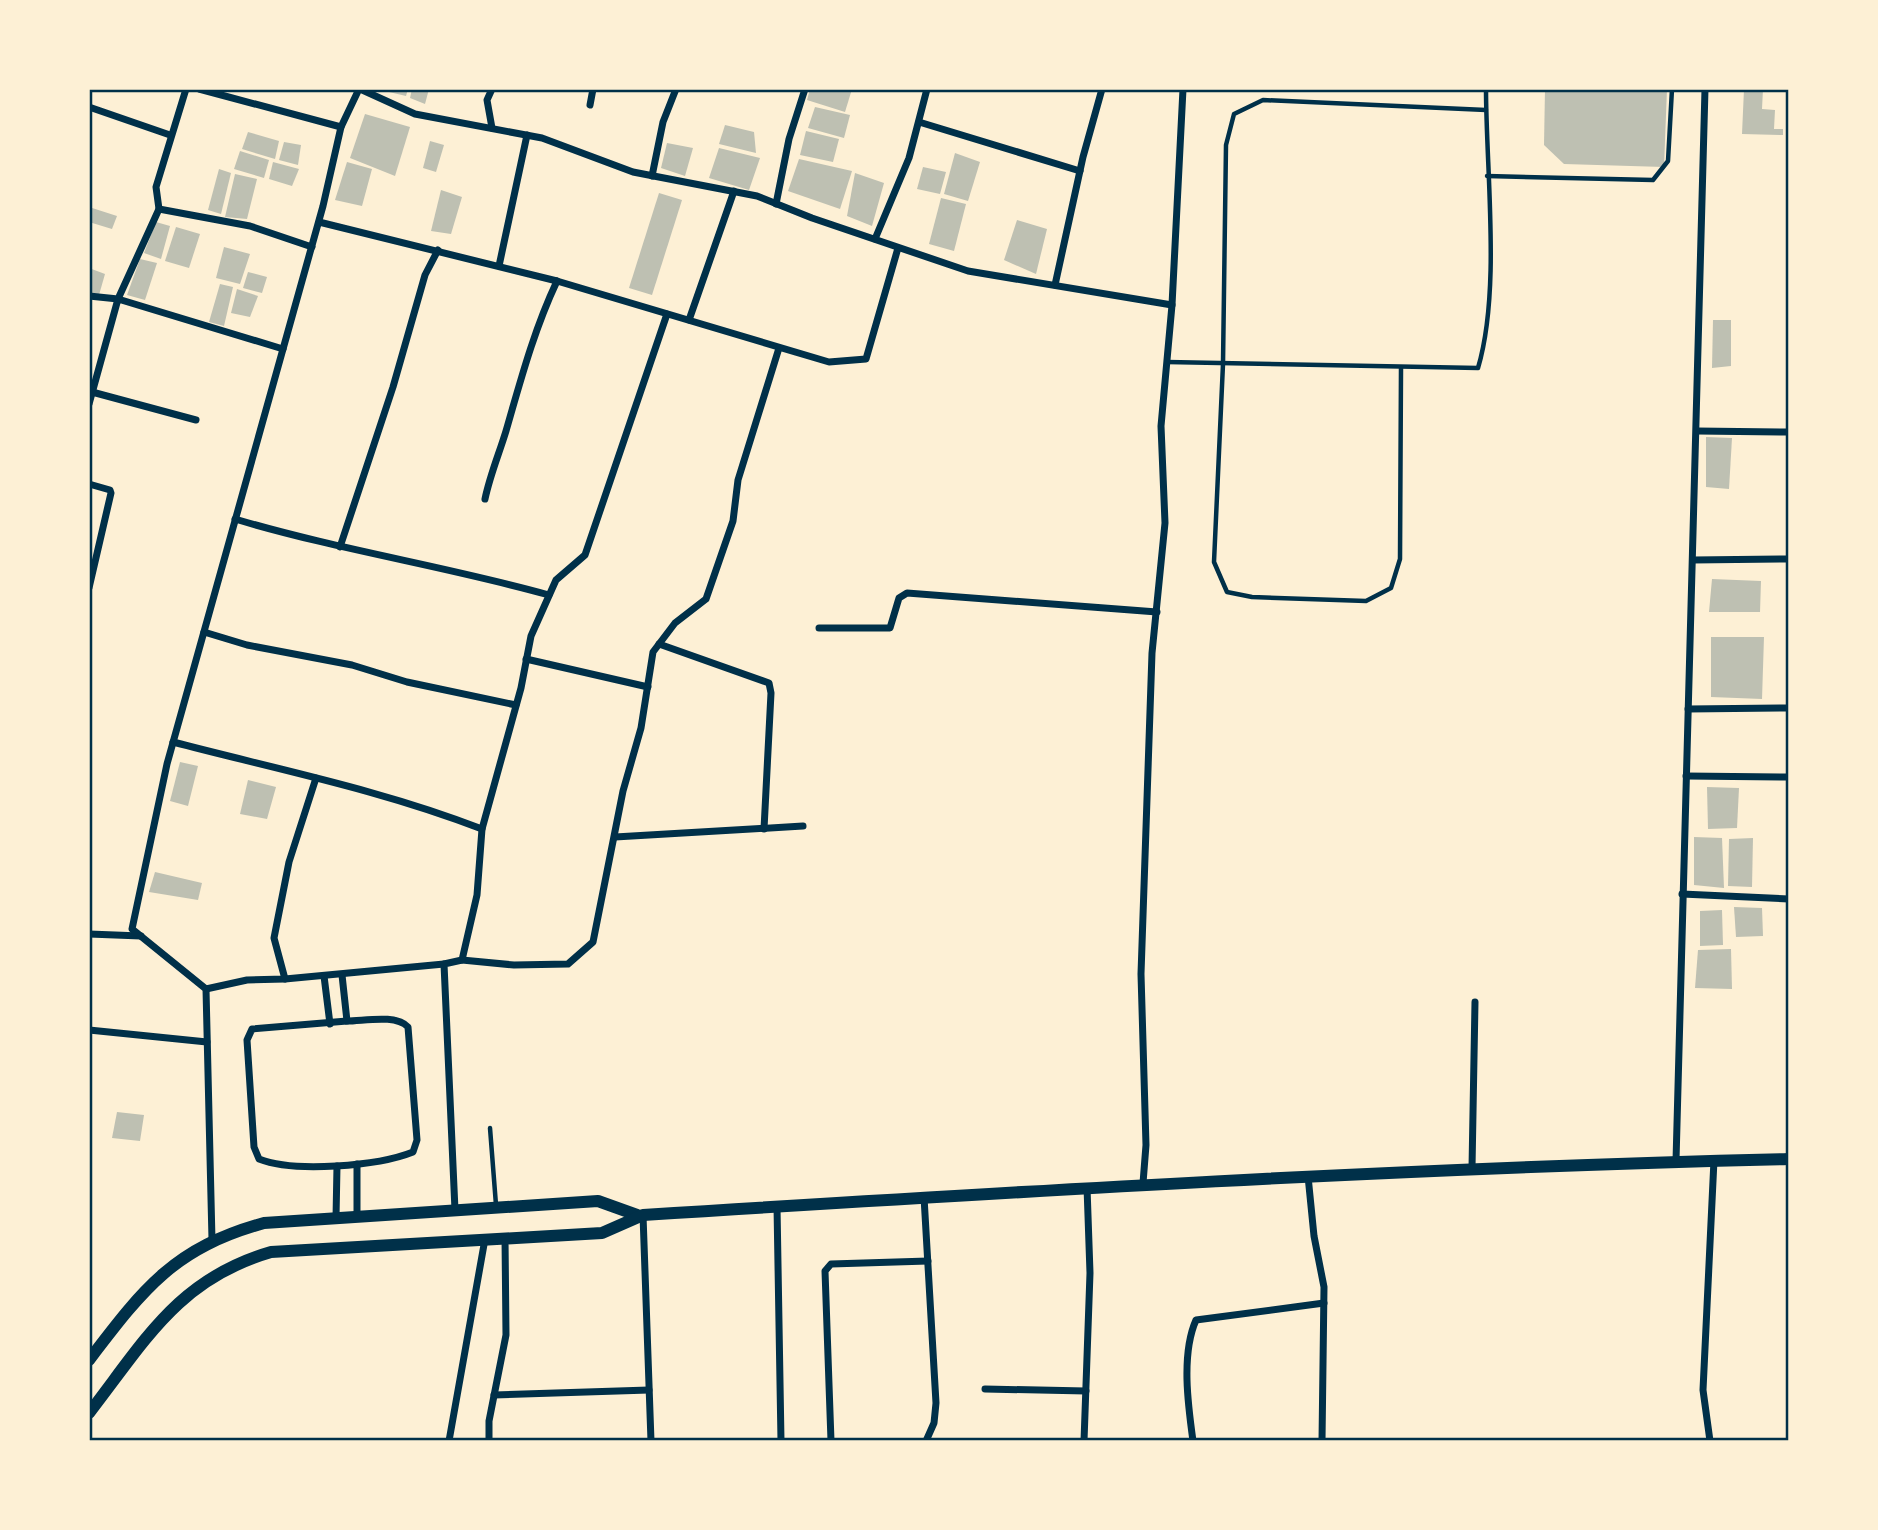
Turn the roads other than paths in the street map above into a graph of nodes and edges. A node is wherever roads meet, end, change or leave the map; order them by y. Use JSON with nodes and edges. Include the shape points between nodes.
{"nodes":[{"id":1,"x":186,"y":89,"type":"edge"},
{"id":2,"x":199,"y":89,"type":"edge"},
{"id":3,"x":360,"y":89,"type":"edge"},
{"id":4,"x":492,"y":89,"type":"edge"},
{"id":5,"x":593,"y":89,"type":"edge"},
{"id":6,"x":676,"y":89,"type":"edge"},
{"id":7,"x":804,"y":89,"type":"edge"},
{"id":8,"x":927,"y":89,"type":"edge"},
{"id":9,"x":1102,"y":89,"type":"edge"},
{"id":10,"x":1184,"y":89,"type":"edge"},
{"id":11,"x":1486,"y":89,"type":"edge"},
{"id":12,"x":1672,"y":89,"type":"edge"},
{"id":13,"x":1705,"y":89,"type":"edge"},
{"id":14,"x":590,"y":105,"type":"dead end"},
{"id":15,"x":89,"y":107,"type":"edge"},
{"id":16,"x":1486,"y":110,"type":"junction"},
{"id":17,"x":919,"y":122,"type":"junction"},
{"id":18,"x":341,"y":127,"type":"junction"},
{"id":19,"x":492,"y":128,"type":"junction"},
{"id":20,"x":170,"y":135,"type":"junction"},
{"id":21,"x":527,"y":135,"type":"junction"},
{"id":22,"x":1080,"y":171,"type":"junction"},
{"id":23,"x":652,"y":176,"type":"junction"},
{"id":24,"x":1487,"y":176,"type":"junction"},
{"id":25,"x":734,"y":191,"type":"junction"},
{"id":26,"x":776,"y":204,"type":"junction"},
{"id":27,"x":159,"y":209,"type":"junction"},
{"id":28,"x":318,"y":222,"type":"junction"},
{"id":29,"x":875,"y":239,"type":"junction"},
{"id":30,"x":312,"y":247,"type":"junction"},
{"id":31,"x":898,"y":248,"type":"junction"},
{"id":32,"x":438,"y":250,"type":"junction"},
{"id":33,"x":499,"y":266,"type":"junction"},
{"id":34,"x":557,"y":281,"type":"junction"},
{"id":35,"x":1055,"y":285,"type":"junction"},
{"id":36,"x":89,"y":296,"type":"edge"},
{"id":37,"x":118,"y":299,"type":"junction"},
{"id":38,"x":1172,"y":305,"type":"junction"},
{"id":39,"x":667,"y":314,"type":"junction"},
{"id":40,"x":689,"y":320,"type":"junction"},
{"id":41,"x":779,"y":348,"type":"junction"},
{"id":42,"x":283,"y":349,"type":"junction"},
{"id":43,"x":1167,"y":362,"type":"junction"},
{"id":44,"x":1223,"y":364,"type":"junction"},
{"id":45,"x":1401,"y":368,"type":"junction"},
{"id":46,"x":92,"y":392,"type":"junction"},
{"id":47,"x":89,"y":404,"type":"edge"},
{"id":48,"x":196,"y":420,"type":"dead end"},
{"id":49,"x":1697,"y":431,"type":"junction"},
{"id":50,"x":1789,"y":432,"type":"edge"},
{"id":51,"x":89,"y":484,"type":"edge"},
{"id":52,"x":485,"y":499,"type":"dead end"},
{"id":53,"x":235,"y":519,"type":"junction"},
{"id":54,"x":340,"y":547,"type":"junction"},
{"id":55,"x":1789,"y":559,"type":"edge"},
{"id":56,"x":1693,"y":560,"type":"junction"},
{"id":57,"x":89,"y":588,"type":"edge"},
{"id":58,"x":549,"y":595,"type":"junction"},
{"id":59,"x":1157,"y":612,"type":"junction"},
{"id":60,"x":819,"y":628,"type":"dead end"},
{"id":61,"x":204,"y":632,"type":"junction"},
{"id":62,"x":659,"y":644,"type":"junction"},
{"id":63,"x":526,"y":659,"type":"junction"},
{"id":64,"x":648,"y":687,"type":"junction"},
{"id":65,"x":516,"y":705,"type":"junction"},
{"id":66,"x":1789,"y":708,"type":"edge"},
{"id":67,"x":1688,"y":709,"type":"junction"},
{"id":68,"x":173,"y":742,"type":"junction"},
{"id":69,"x":1686,"y":776,"type":"junction"},
{"id":70,"x":1789,"y":777,"type":"edge"},
{"id":71,"x":316,"y":778,"type":"junction"},
{"id":72,"x":803,"y":827,"type":"dead end"},
{"id":73,"x":482,"y":829,"type":"junction"},
{"id":74,"x":764,"y":829,"type":"junction"},
{"id":75,"x":615,"y":837,"type":"junction"},
{"id":76,"x":1682,"y":894,"type":"junction"},
{"id":77,"x":1789,"y":899,"type":"edge"},
{"id":78,"x":89,"y":934,"type":"edge"},
{"id":79,"x":141,"y":936,"type":"junction"},
{"id":80,"x":463,"y":960,"type":"junction"},
{"id":81,"x":444,"y":964,"type":"junction"},
{"id":82,"x":342,"y":975,"type":"junction"},
{"id":83,"x":324,"y":976,"type":"junction"},
{"id":84,"x":285,"y":979,"type":"junction"},
{"id":85,"x":206,"y":989,"type":"junction"},
{"id":86,"x":1475,"y":1002,"type":"dead end"},
{"id":87,"x":347,"y":1021,"type":"junction"},
{"id":88,"x":330,"y":1024,"type":"junction"},
{"id":89,"x":89,"y":1030,"type":"edge"},
{"id":90,"x":207,"y":1042,"type":"junction"},
{"id":91,"x":490,"y":1128,"type":"dead end"},
{"id":92,"x":1789,"y":1159,"type":"edge"},
{"id":93,"x":1714,"y":1160,"type":"junction"},
{"id":94,"x":1676,"y":1161,"type":"junction"},
{"id":95,"x":357,"y":1164,"type":"junction"},
{"id":96,"x":337,"y":1166,"type":"junction"},
{"id":97,"x":1472,"y":1168,"type":"junction"},
{"id":98,"x":1307,"y":1176,"type":"junction"},
{"id":99,"x":1143,"y":1183,"type":"junction"},
{"id":100,"x":1087,"y":1186,"type":"junction"},
{"id":101,"x":924,"y":1197,"type":"junction"},
{"id":102,"x":496,"y":1206,"type":"junction"},
{"id":103,"x":777,"y":1206,"type":"junction"},
{"id":104,"x":454,"y":1210,"type":"junction"},
{"id":105,"x":640,"y":1215,"type":"junction"},
{"id":106,"x":357,"y":1216,"type":"junction"},
{"id":107,"x":336,"y":1217,"type":"junction"},
{"id":108,"x":506,"y":1237,"type":"junction"},
{"id":109,"x":485,"y":1239,"type":"junction"},
{"id":110,"x":212,"y":1240,"type":"junction"},
{"id":111,"x":928,"y":1261,"type":"junction"},
{"id":112,"x":1324,"y":1303,"type":"junction"},
{"id":113,"x":89,"y":1360,"type":"edge"},
{"id":114,"x":985,"y":1389,"type":"dead end"},
{"id":115,"x":649,"y":1390,"type":"junction"},
{"id":116,"x":1086,"y":1391,"type":"junction"},
{"id":117,"x":494,"y":1395,"type":"junction"},
{"id":118,"x":89,"y":1413,"type":"edge"},
{"id":119,"x":449,"y":1441,"type":"edge"},
{"id":120,"x":489,"y":1441,"type":"edge"},
{"id":121,"x":651,"y":1441,"type":"edge"},
{"id":122,"x":781,"y":1441,"type":"edge"},
{"id":123,"x":831,"y":1441,"type":"edge"},
{"id":124,"x":926,"y":1441,"type":"edge"},
{"id":125,"x":1084,"y":1441,"type":"edge"},
{"id":126,"x":1193,"y":1441,"type":"edge"},
{"id":127,"x":1322,"y":1441,"type":"edge"},
{"id":128,"x":1710,"y":1441,"type":"edge"}],
"edges":[{"from":1,"to":20,"type":"street"},
{"from":2,"to":18,"type":"street"},
{"from":3,"to":18,"type":"street"},
{"from":3,"to":19,"type":"street","via":[[415,114]]},
{"from":4,"to":19,"type":"street","via":[[487,100]]},
{"from":5,"to":14,"type":"street"},
{"from":6,"to":23,"type":"street","via":[[663,122]]},
{"from":7,"to":26,"type":"street"},
{"from":8,"to":17,"type":"street"},
{"from":9,"to":22,"type":"street"},
{"from":10,"to":38,"type":"street"},
{"from":11,"to":16,"type":"lane"},
{"from":12,"to":24,"type":"lane","via":[[1668,161],[1654,180]]},
{"from":13,"to":49,"type":"street"},
{"from":15,"to":20,"type":"street"},
{"from":16,"to":24,"type":"lane"},
{"from":16,"to":44,"type":"lane","via":[[1263,100],[1234,114],[1226,145]]},
{"from":17,"to":22,"type":"street"},
{"from":17,"to":29,"type":"street"},
{"from":18,"to":28,"type":"street"},
{"from":19,"to":21,"type":"street"},
{"from":20,"to":27,"type":"street","via":[[156,187]]},
{"from":21,"to":23,"type":"street"},
{"from":21,"to":33,"type":"street"},
{"from":22,"to":35,"type":"street"},
{"from":23,"to":25,"type":"street"},
{"from":24,"to":45,"type":"lane","via":[[1489,270],[1484,346],[1478,368]]},
{"from":25,"to":26,"type":"street"},
{"from":25,"to":40,"type":"street"},
{"from":26,"to":29,"type":"street"},
{"from":27,"to":30,"type":"street","via":[[250,226]]},
{"from":27,"to":37,"type":"street"},
{"from":28,"to":30,"type":"street"},
{"from":28,"to":32,"type":"street"},
{"from":29,"to":31,"type":"street"},
{"from":30,"to":42,"type":"street"},
{"from":31,"to":35,"type":"street","via":[[968,271]]},
{"from":31,"to":41,"type":"street","via":[[866,359],[828,362]]},
{"from":32,"to":33,"type":"street"},
{"from":32,"to":54,"type":"street","via":[[425,275]]},
{"from":33,"to":34,"type":"street"},
{"from":34,"to":39,"type":"street"},
{"from":34,"to":52,"type":"street","via":[[535,329]]},
{"from":35,"to":38,"type":"street"},
{"from":36,"to":37,"type":"street"},
{"from":37,"to":42,"type":"street"},
{"from":37,"to":46,"type":"street"},
{"from":38,"to":43,"type":"street"},
{"from":39,"to":40,"type":"street"},
{"from":39,"to":58,"type":"street","via":[[585,555],[556,580]]},
{"from":40,"to":41,"type":"street"},
{"from":41,"to":62,"type":"street","via":[[737,480],[733,521],[706,599],[675,623]]},
{"from":42,"to":53,"type":"street"},
{"from":43,"to":44,"type":"lane"},
{"from":43,"to":59,"type":"street","via":[[1161,426],[1165,523]]},
{"from":44,"to":45,"type":"lane"},
{"from":44,"to":45,"type":"lane","via":[[1214,562],[1227,592],[1366,601],[1391,588],[1400,559]]},
{"from":46,"to":47,"type":"street"},
{"from":46,"to":48,"type":"street"},
{"from":49,"to":50,"type":"street"},
{"from":49,"to":56,"type":"street"},
{"from":51,"to":57,"type":"street","via":[[111,493]]},
{"from":53,"to":54,"type":"street"},
{"from":53,"to":61,"type":"street"},
{"from":54,"to":58,"type":"street"},
{"from":55,"to":56,"type":"street"},
{"from":56,"to":67,"type":"street"},
{"from":58,"to":63,"type":"street"},
{"from":59,"to":60,"type":"street","via":[[907,593],[899,598],[890,628]]},
{"from":59,"to":99,"type":"street","via":[[1141,974]]},
{"from":61,"to":65,"type":"street"},
{"from":61,"to":68,"type":"street"},
{"from":62,"to":64,"type":"street","via":[[653,652]]},
{"from":62,"to":74,"type":"street","via":[[769,683]]},
{"from":63,"to":64,"type":"street"},
{"from":63,"to":65,"type":"street"},
{"from":64,"to":75,"type":"street"},
{"from":65,"to":73,"type":"street"},
{"from":66,"to":67,"type":"street"},
{"from":67,"to":69,"type":"street"},
{"from":68,"to":71,"type":"street"},
{"from":68,"to":79,"type":"street","via":[[132,929]]},
{"from":69,"to":70,"type":"street"},
{"from":69,"to":76,"type":"street"},
{"from":71,"to":73,"type":"street","via":[[434,810]]},
{"from":71,"to":84,"type":"street","via":[[289,862],[274,938]]},
{"from":72,"to":74,"type":"street"},
{"from":73,"to":80,"type":"street","via":[[477,895]]},
{"from":74,"to":75,"type":"street"},
{"from":75,"to":80,"type":"street","via":[[593,942],[568,964]]},
{"from":76,"to":77,"type":"street"},
{"from":76,"to":94,"type":"street"},
{"from":78,"to":79,"type":"street"},
{"from":79,"to":85,"type":"street"},
{"from":80,"to":81,"type":"street"},
{"from":81,"to":82,"type":"street"},
{"from":81,"to":104,"type":"street"},
{"from":82,"to":83,"type":"street"},
{"from":82,"to":87,"type":"street"},
{"from":83,"to":84,"type":"street"},
{"from":83,"to":88,"type":"street"},
{"from":84,"to":85,"type":"street","via":[[247,980]]},
{"from":85,"to":90,"type":"street"},
{"from":86,"to":97,"type":"street"},
{"from":87,"to":88,"type":"street"},
{"from":87,"to":95,"type":"street","via":[[394,1021],[408,1027],[417,1140],[413,1152]]},
{"from":88,"to":96,"type":"street","via":[[262,1027],[252,1029],[247,1040],[254,1147],[259,1159],[271,1164]]},
{"from":89,"to":90,"type":"street"},
{"from":90,"to":110,"type":"street"},
{"from":91,"to":102,"type":"lane"},
{"from":92,"to":93,"type":"street"},
{"from":93,"to":94,"type":"street"},
{"from":93,"to":128,"type":"street","via":[[1703,1390]]},
{"from":94,"to":97,"type":"street"},
{"from":95,"to":96,"type":"street"},
{"from":95,"to":106,"type":"street"},
{"from":96,"to":107,"type":"street"},
{"from":97,"to":98,"type":"street"},
{"from":98,"to":99,"type":"street"},
{"from":98,"to":112,"type":"street"},
{"from":99,"to":100,"type":"street"},
{"from":100,"to":101,"type":"street"},
{"from":100,"to":116,"type":"street"},
{"from":101,"to":103,"type":"street"},
{"from":101,"to":111,"type":"street"},
{"from":102,"to":104,"type":"street"},
{"from":102,"to":105,"type":"street","via":[[597,1201]]},
{"from":103,"to":105,"type":"street"},
{"from":103,"to":122,"type":"street"},
{"from":104,"to":106,"type":"street"},
{"from":105,"to":108,"type":"street","via":[[602,1233]]},
{"from":105,"to":115,"type":"street"},
{"from":106,"to":107,"type":"street"},
{"from":107,"to":110,"type":"street","via":[[264,1223]]},
{"from":108,"to":109,"type":"street"},
{"from":108,"to":117,"type":"street","via":[[506,1335]]},
{"from":109,"to":118,"type":"street","via":[[271,1252],[228,1267],[200,1283],[162,1320]]},
{"from":109,"to":119,"type":"street"},
{"from":110,"to":113,"type":"street","via":[[178,1260],[154,1282]]},
{"from":111,"to":123,"type":"street","via":[[831,1265],[825,1272]]},
{"from":111,"to":124,"type":"street","via":[[936,1404]]},
{"from":112,"to":126,"type":"street","via":[[1196,1320],[1189,1334]]},
{"from":112,"to":127,"type":"street"},
{"from":114,"to":116,"type":"street"},
{"from":115,"to":117,"type":"street"},
{"from":115,"to":121,"type":"street"},
{"from":116,"to":125,"type":"street"},
{"from":117,"to":120,"type":"street"}]}
